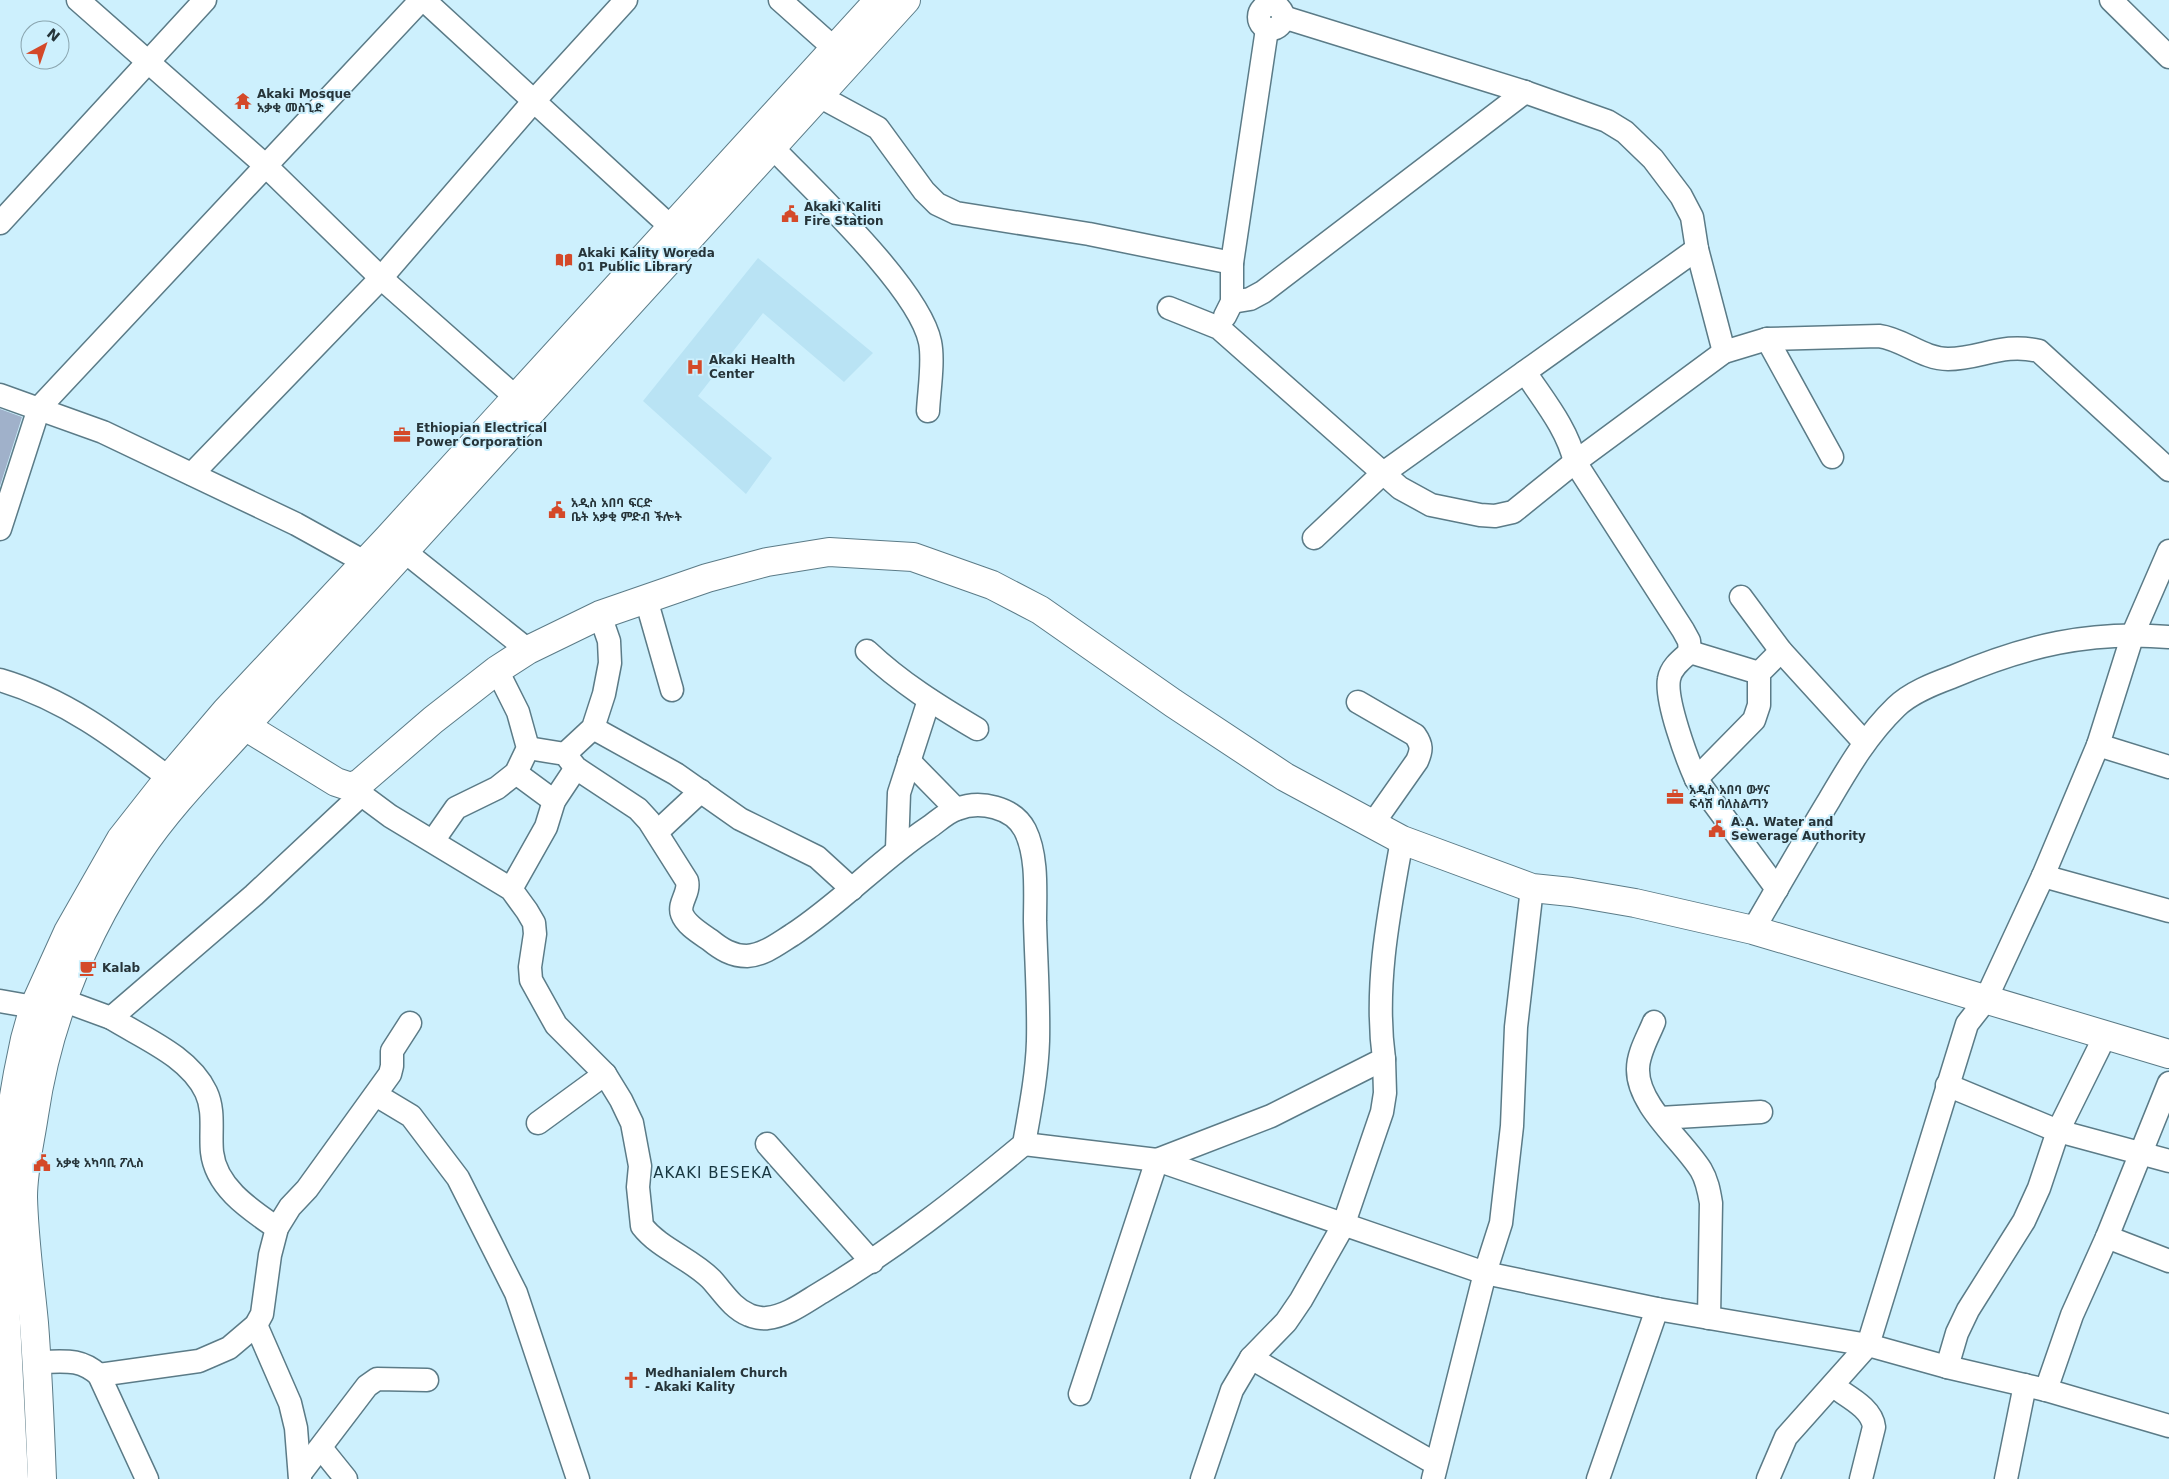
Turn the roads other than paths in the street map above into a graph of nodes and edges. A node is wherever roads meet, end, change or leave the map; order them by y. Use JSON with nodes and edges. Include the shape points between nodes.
{"nodes":[{"id":1,"x":78,"y":0,"type":"edge"},
{"id":2,"x":205,"y":0,"type":"edge"},
{"id":3,"x":422,"y":0,"type":"edge"},
{"id":4,"x":626,"y":0,"type":"edge"},
{"id":5,"x":780,"y":0,"type":"edge"},
{"id":6,"x":879,"y":0,"type":"edge"},
{"id":7,"x":906,"y":0,"type":"edge"},
{"id":8,"x":2111,"y":0,"type":"edge"},
{"id":9,"x":1260,"y":3,"type":"edge"},
{"id":10,"x":1275,"y":23,"type":"junction"},
{"id":11,"x":835,"y":49,"type":"junction"},
{"id":12,"x":2169,"y":57,"type":"edge"},
{"id":13,"x":149,"y":62,"type":"junction"},
{"id":14,"x":1525,"y":92,"type":"junction"},
{"id":15,"x":819,"y":96,"type":"junction"},
{"id":16,"x":534,"y":102,"type":"junction"},
{"id":17,"x":772,"y":147,"type":"junction"},
{"id":18,"x":266,"y":166,"type":"junction"},
{"id":19,"x":0,"y":223,"type":"edge"},
{"id":20,"x":672,"y":228,"type":"junction"},
{"id":21,"x":1697,"y":249,"type":"junction"},
{"id":22,"x":1232,"y":263,"type":"junction"},
{"id":23,"x":381,"y":278,"type":"junction"},
{"id":24,"x":1232,"y":302,"type":"junction"},
{"id":25,"x":1169,"y":308,"type":"dead end"},
{"id":26,"x":1219,"y":328,"type":"junction"},
{"id":27,"x":1767,"y":339,"type":"junction"},
{"id":28,"x":1724,"y":352,"type":"junction"},
{"id":29,"x":1525,"y":372,"type":"junction"},
{"id":30,"x":0,"y":395,"type":"edge"},
{"id":31,"x":523,"y":404,"type":"junction"},
{"id":32,"x":39,"y":408,"type":"junction"},
{"id":33,"x":928,"y":411,"type":"dead end"},
{"id":34,"x":1832,"y":457,"type":"dead end"},
{"id":35,"x":1576,"y":462,"type":"junction"},
{"id":36,"x":2169,"y":470,"type":"edge"},
{"id":37,"x":192,"y":474,"type":"junction"},
{"id":38,"x":1382,"y":474,"type":"junction"},
{"id":39,"x":0,"y":529,"type":"edge"},
{"id":40,"x":1314,"y":538,"type":"dead end"},
{"id":41,"x":404,"y":551,"type":"junction"},
{"id":42,"x":2169,"y":551,"type":"edge"},
{"id":43,"x":375,"y":567,"type":"junction"},
{"id":44,"x":1742,"y":597,"type":"dead end"},
{"id":45,"x":646,"y":599,"type":"junction"},
{"id":46,"x":600,"y":615,"type":"junction"},
{"id":47,"x":2133,"y":634,"type":"junction"},
{"id":48,"x":2169,"y":637,"type":"edge"},
{"id":49,"x":528,"y":650,"type":"junction"},
{"id":50,"x":867,"y":651,"type":"dead end"},
{"id":51,"x":1781,"y":651,"type":"junction"},
{"id":52,"x":1690,"y":652,"type":"junction"},
{"id":53,"x":497,"y":670,"type":"junction"},
{"id":54,"x":1759,"y":673,"type":"junction"},
{"id":55,"x":0,"y":680,"type":"edge"},
{"id":56,"x":672,"y":690,"type":"dead end"},
{"id":57,"x":929,"y":700,"type":"junction"},
{"id":58,"x":1358,"y":702,"type":"dead end"},
{"id":59,"x":245,"y":726,"type":"junction"},
{"id":60,"x":593,"y":728,"type":"junction"},
{"id":61,"x":978,"y":729,"type":"dead end"},
{"id":62,"x":1864,"y":742,"type":"junction"},
{"id":63,"x":2098,"y":745,"type":"junction"},
{"id":64,"x":528,"y":748,"type":"junction"},
{"id":65,"x":571,"y":761,"type":"junction"},
{"id":66,"x":909,"y":761,"type":"junction"},
{"id":67,"x":2169,"y":767,"type":"edge"},
{"id":68,"x":516,"y":773,"type":"junction"},
{"id":69,"x":169,"y":778,"type":"junction"},
{"id":70,"x":1696,"y":779,"type":"junction"},
{"id":71,"x":356,"y":791,"type":"junction"},
{"id":72,"x":700,"y":791,"type":"junction"},
{"id":73,"x":554,"y":802,"type":"junction"},
{"id":74,"x":956,"y":809,"type":"junction"},
{"id":75,"x":1372,"y":825,"type":"junction"},
{"id":76,"x":656,"y":832,"type":"junction"},
{"id":77,"x":1402,"y":840,"type":"junction"},
{"id":78,"x":433,"y":841,"type":"junction"},
{"id":79,"x":897,"y":849,"type":"junction"},
{"id":80,"x":2043,"y":876,"type":"junction"},
{"id":81,"x":1532,"y":888,"type":"junction"},
{"id":82,"x":512,"y":889,"type":"junction"},
{"id":83,"x":852,"y":889,"type":"junction"},
{"id":84,"x":1777,"y":889,"type":"junction"},
{"id":85,"x":2169,"y":911,"type":"edge"},
{"id":86,"x":1753,"y":930,"type":"junction"},
{"id":87,"x":62,"y":1000,"type":"junction"},
{"id":88,"x":1986,"y":1000,"type":"junction"},
{"id":89,"x":0,"y":1001,"type":"edge"},
{"id":90,"x":34,"y":1007,"type":"junction"},
{"id":91,"x":111,"y":1018,"type":"junction"},
{"id":92,"x":1654,"y":1022,"type":"dead end"},
{"id":93,"x":410,"y":1023,"type":"dead end"},
{"id":94,"x":2105,"y":1036,"type":"junction"},
{"id":95,"x":2169,"y":1054,"type":"edge"},
{"id":96,"x":1384,"y":1059,"type":"junction"},
{"id":97,"x":605,"y":1074,"type":"junction"},
{"id":98,"x":2169,"y":1083,"type":"edge"},
{"id":99,"x":1947,"y":1085,"type":"junction"},
{"id":100,"x":376,"y":1095,"type":"junction"},
{"id":101,"x":1761,"y":1112,"type":"dead end"},
{"id":102,"x":1660,"y":1118,"type":"junction"},
{"id":103,"x":538,"y":1123,"type":"dead end"},
{"id":104,"x":2058,"y":1131,"type":"junction"},
{"id":105,"x":767,"y":1144,"type":"dead end"},
{"id":106,"x":1024,"y":1144,"type":"junction"},
{"id":107,"x":2141,"y":1154,"type":"junction"},
{"id":108,"x":1157,"y":1160,"type":"junction"},
{"id":109,"x":2169,"y":1161,"type":"edge"},
{"id":110,"x":1343,"y":1226,"type":"junction"},
{"id":111,"x":277,"y":1228,"type":"junction"},
{"id":112,"x":2107,"y":1238,"type":"junction"},
{"id":113,"x":2169,"y":1261,"type":"edge"},
{"id":114,"x":872,"y":1262,"type":"junction"},
{"id":115,"x":1486,"y":1273,"type":"junction"},
{"id":116,"x":1657,"y":1309,"type":"junction"},
{"id":117,"x":1709,"y":1318,"type":"junction"},
{"id":118,"x":256,"y":1325,"type":"junction"},
{"id":119,"x":1868,"y":1345,"type":"junction"},
{"id":120,"x":1251,"y":1358,"type":"junction"},
{"id":121,"x":37,"y":1362,"type":"junction"},
{"id":122,"x":4,"y":1364,"type":"edge"},
{"id":123,"x":1947,"y":1367,"type":"junction"},
{"id":124,"x":98,"y":1375,"type":"junction"},
{"id":125,"x":427,"y":1380,"type":"dead end"},
{"id":126,"x":1833,"y":1386,"type":"junction"},
{"id":127,"x":2036,"y":1388,"type":"junction"},
{"id":128,"x":1080,"y":1394,"type":"dead end"},
{"id":129,"x":2169,"y":1426,"type":"edge"},
{"id":130,"x":320,"y":1448,"type":"junction"},
{"id":131,"x":1435,"y":1472,"type":"edge"},
{"id":132,"x":300,"y":1477,"type":"edge"},
{"id":133,"x":14,"y":1479,"type":"edge"},
{"id":134,"x":42,"y":1479,"type":"edge"},
{"id":135,"x":147,"y":1479,"type":"edge"},
{"id":136,"x":346,"y":1479,"type":"edge"},
{"id":137,"x":578,"y":1479,"type":"edge"},
{"id":138,"x":1202,"y":1479,"type":"edge"},
{"id":139,"x":1598,"y":1479,"type":"edge"},
{"id":140,"x":1768,"y":1479,"type":"edge"},
{"id":141,"x":1861,"y":1479,"type":"edge"},
{"id":142,"x":2006,"y":1479,"type":"edge"}],
"edges":[{"from":1,"to":13,"type":"street"},
{"from":2,"to":13,"type":"street"},
{"from":3,"to":16,"type":"street"},
{"from":3,"to":18,"type":"street"},
{"from":4,"to":16,"type":"street"},
{"from":5,"to":11,"type":"street"},
{"from":6,"to":11,"type":"main road"},
{"from":7,"to":15,"type":"main road"},
{"from":8,"to":12,"type":"street"},
{"from":9,"to":10,"type":"street","via":[[1272,4],[1283,12]]},
{"from":10,"to":14,"type":"street"},
{"from":10,"to":22,"type":"street"},
{"from":11,"to":20,"type":"main road"},
{"from":13,"to":18,"type":"street"},
{"from":13,"to":19,"type":"street"},
{"from":14,"to":21,"type":"street","via":[[1607,121],[1625,132],[1653,159],[1681,196],[1692,218]]},
{"from":14,"to":24,"type":"street","via":[[1264,292],[1250,299]]},
{"from":15,"to":17,"type":"main road"},
{"from":15,"to":22,"type":"street","via":[[878,128],[924,191],[937,204],[956,213],[1089,234]]},
{"from":16,"to":20,"type":"street"},
{"from":16,"to":23,"type":"street"},
{"from":17,"to":31,"type":"main road"},
{"from":17,"to":33,"type":"street","via":[[843,220],[920,315],[930,343]]},
{"from":18,"to":23,"type":"street"},
{"from":18,"to":32,"type":"street"},
{"from":20,"to":31,"type":"main road"},
{"from":21,"to":28,"type":"street"},
{"from":21,"to":29,"type":"street"},
{"from":22,"to":24,"type":"street"},
{"from":23,"to":31,"type":"street"},
{"from":23,"to":37,"type":"street"},
{"from":24,"to":26,"type":"street"},
{"from":25,"to":26,"type":"street"},
{"from":26,"to":38,"type":"street"},
{"from":27,"to":28,"type":"street"},
{"from":27,"to":34,"type":"street"},
{"from":27,"to":36,"type":"street","via":[[1893,337],[1933,357],[1948,359],[2010,347],[2039,351]]},
{"from":28,"to":35,"type":"street"},
{"from":29,"to":35,"type":"street","via":[[1566,433]]},
{"from":29,"to":38,"type":"street"},
{"from":30,"to":32,"type":"street"},
{"from":31,"to":41,"type":"main road"},
{"from":31,"to":43,"type":"main road"},
{"from":32,"to":37,"type":"street","via":[[103,432]]},
{"from":32,"to":39,"type":"street"},
{"from":35,"to":38,"type":"street","via":[[1513,512],[1495,516],[1431,505]]},
{"from":35,"to":52,"type":"street","via":[[1690,641]]},
{"from":37,"to":43,"type":"street","via":[[296,524]]},
{"from":38,"to":40,"type":"street"},
{"from":41,"to":43,"type":"main road"},
{"from":41,"to":49,"type":"street"},
{"from":42,"to":47,"type":"street"},
{"from":43,"to":59,"type":"main road"},
{"from":43,"to":69,"type":"main road","via":[[226,711]]},
{"from":44,"to":51,"type":"street"},
{"from":45,"to":46,"type":"main road"},
{"from":45,"to":56,"type":"street"},
{"from":45,"to":75,"type":"main road","via":[[706,578],[768,562],[829,552],[913,557],[992,585],[1040,610],[1285,777]]},
{"from":46,"to":49,"type":"main road"},
{"from":46,"to":60,"type":"street","via":[[609,641],[610,663]]},
{"from":47,"to":48,"type":"street"},
{"from":47,"to":62,"type":"street","via":[[2063,640],[1968,670],[1926,687],[1898,705]]},
{"from":47,"to":63,"type":"street"},
{"from":49,"to":53,"type":"main road"},
{"from":50,"to":57,"type":"street","via":[[887,670]]},
{"from":51,"to":54,"type":"street"},
{"from":51,"to":62,"type":"street"},
{"from":52,"to":54,"type":"street"},
{"from":52,"to":70,"type":"street","via":[[1669,677],[1668,691],[1687,761]]},
{"from":53,"to":64,"type":"street","via":[[518,712]]},
{"from":53,"to":71,"type":"main road","via":[[433,720],[360,783]]},
{"from":54,"to":70,"type":"street","via":[[1759,705],[1754,720]]},
{"from":55,"to":69,"type":"street","via":[[66,706],[108,732]]},
{"from":57,"to":61,"type":"street"},
{"from":57,"to":66,"type":"street"},
{"from":58,"to":75,"type":"street","via":[[1415,735],[1421,743],[1417,761]]},
{"from":59,"to":71,"type":"main road"},
{"from":59,"to":87,"type":"main road","via":[[140,850],[87,942]]},
{"from":60,"to":65,"type":"street"},
{"from":60,"to":72,"type":"street"},
{"from":62,"to":84,"type":"street"},
{"from":63,"to":67,"type":"street"},
{"from":63,"to":80,"type":"street"},
{"from":64,"to":65,"type":"street"},
{"from":64,"to":68,"type":"street"},
{"from":65,"to":73,"type":"street"},
{"from":65,"to":76,"type":"street","via":[[638,809]]},
{"from":66,"to":74,"type":"street"},
{"from":66,"to":79,"type":"street","via":[[899,793]]},
{"from":68,"to":73,"type":"street"},
{"from":68,"to":78,"type":"street","via":[[497,788],[456,808]]},
{"from":69,"to":90,"type":"main road","via":[[121,839],[92,887]]},
{"from":70,"to":84,"type":"street"},
{"from":71,"to":78,"type":"street"},
{"from":71,"to":91,"type":"street","via":[[254,895]]},
{"from":72,"to":76,"type":"street"},
{"from":72,"to":83,"type":"street","via":[[740,819],[817,857]]},
{"from":73,"to":82,"type":"street","via":[[546,827]]},
{"from":74,"to":79,"type":"street"},
{"from":74,"to":106,"type":"street","via":[[976,805],[1008,813],[1024,828],[1031,846],[1038,1041]]},
{"from":75,"to":77,"type":"main road"},
{"from":76,"to":83,"type":"street","via":[[687,881],[688,888],[681,906],[688,924],[725,952],[748,956],[763,952],[823,915]]},
{"from":77,"to":81,"type":"main road"},
{"from":77,"to":96,"type":"street","via":[[1383,958],[1380,1033]]},
{"from":78,"to":82,"type":"street"},
{"from":79,"to":83,"type":"street"},
{"from":80,"to":85,"type":"street"},
{"from":80,"to":88,"type":"street"},
{"from":81,"to":86,"type":"main road","via":[[1635,903]]},
{"from":81,"to":115,"type":"street","via":[[1516,1027],[1506,1187],[1496,1243]]},
{"from":82,"to":97,"type":"street","via":[[534,923],[531,980],[556,1025]]},
{"from":84,"to":86,"type":"street"},
{"from":86,"to":88,"type":"main road"},
{"from":87,"to":91,"type":"street"},
{"from":87,"to":121,"type":"main road","via":[[39,1079],[23,1195]]},
{"from":88,"to":94,"type":"main road"},
{"from":88,"to":99,"type":"street","via":[[1967,1024]]},
{"from":89,"to":90,"type":"street"},
{"from":90,"to":122,"type":"main road","via":[[25,1038],[3,1160],[0,1204]]},
{"from":91,"to":111,"type":"street","via":[[180,1060],[194,1073],[206,1092],[212,1114],[212,1154],[217,1170],[242,1204]]},
{"from":92,"to":102,"type":"street","via":[[1638,1070],[1640,1086]]},
{"from":93,"to":100,"type":"street","via":[[392,1051],[390,1074]]},
{"from":94,"to":95,"type":"main road"},
{"from":94,"to":104,"type":"street"},
{"from":96,"to":108,"type":"street","via":[[1271,1116]]},
{"from":96,"to":110,"type":"street","via":[[1382,1112]]},
{"from":97,"to":103,"type":"street"},
{"from":97,"to":114,"type":"street","via":[[621,1100],[637,1142],[642,1226],[660,1243],[710,1278],[731,1303],[749,1316],[766,1319],[784,1314]]},
{"from":98,"to":107,"type":"street"},
{"from":99,"to":104,"type":"street"},
{"from":99,"to":119,"type":"street"},
{"from":100,"to":111,"type":"street"},
{"from":100,"to":137,"type":"street","via":[[411,1116],[458,1178],[516,1293]]},
{"from":101,"to":102,"type":"street"},
{"from":102,"to":117,"type":"street","via":[[1702,1170],[1708,1184],[1711,1203]]},
{"from":104,"to":107,"type":"street"},
{"from":104,"to":123,"type":"street","via":[[2024,1221],[1968,1310]]},
{"from":105,"to":114,"type":"street"},
{"from":106,"to":108,"type":"street"},
{"from":106,"to":114,"type":"street"},
{"from":107,"to":109,"type":"street"},
{"from":107,"to":112,"type":"street"},
{"from":108,"to":110,"type":"street"},
{"from":108,"to":128,"type":"street"},
{"from":110,"to":115,"type":"street"},
{"from":110,"to":120,"type":"street","via":[[1286,1322]]},
{"from":111,"to":118,"type":"street","via":[[262,1314]]},
{"from":112,"to":113,"type":"street"},
{"from":112,"to":127,"type":"street"},
{"from":115,"to":116,"type":"street"},
{"from":115,"to":131,"type":"street"},
{"from":116,"to":117,"type":"street"},
{"from":116,"to":139,"type":"street"},
{"from":117,"to":119,"type":"street"},
{"from":118,"to":124,"type":"street","via":[[229,1348],[199,1361]]},
{"from":118,"to":132,"type":"street","via":[[290,1402],[296,1428]]},
{"from":119,"to":123,"type":"street"},
{"from":119,"to":126,"type":"street"},
{"from":120,"to":131,"type":"street"},
{"from":120,"to":138,"type":"street","via":[[1232,1390]]},
{"from":121,"to":124,"type":"street","via":[[81,1362]]},
{"from":121,"to":134,"type":"main road"},
{"from":122,"to":133,"type":"main road"},
{"from":123,"to":127,"type":"street"},
{"from":124,"to":135,"type":"street"},
{"from":125,"to":130,"type":"street","via":[[377,1379],[367,1386]]},
{"from":126,"to":140,"type":"street","via":[[1786,1437]]},
{"from":126,"to":141,"type":"street","via":[[1869,1412],[1873,1419],[1874,1427]]},
{"from":127,"to":129,"type":"street"},
{"from":127,"to":142,"type":"street"},
{"from":130,"to":132,"type":"street"},
{"from":130,"to":136,"type":"street"}]}
